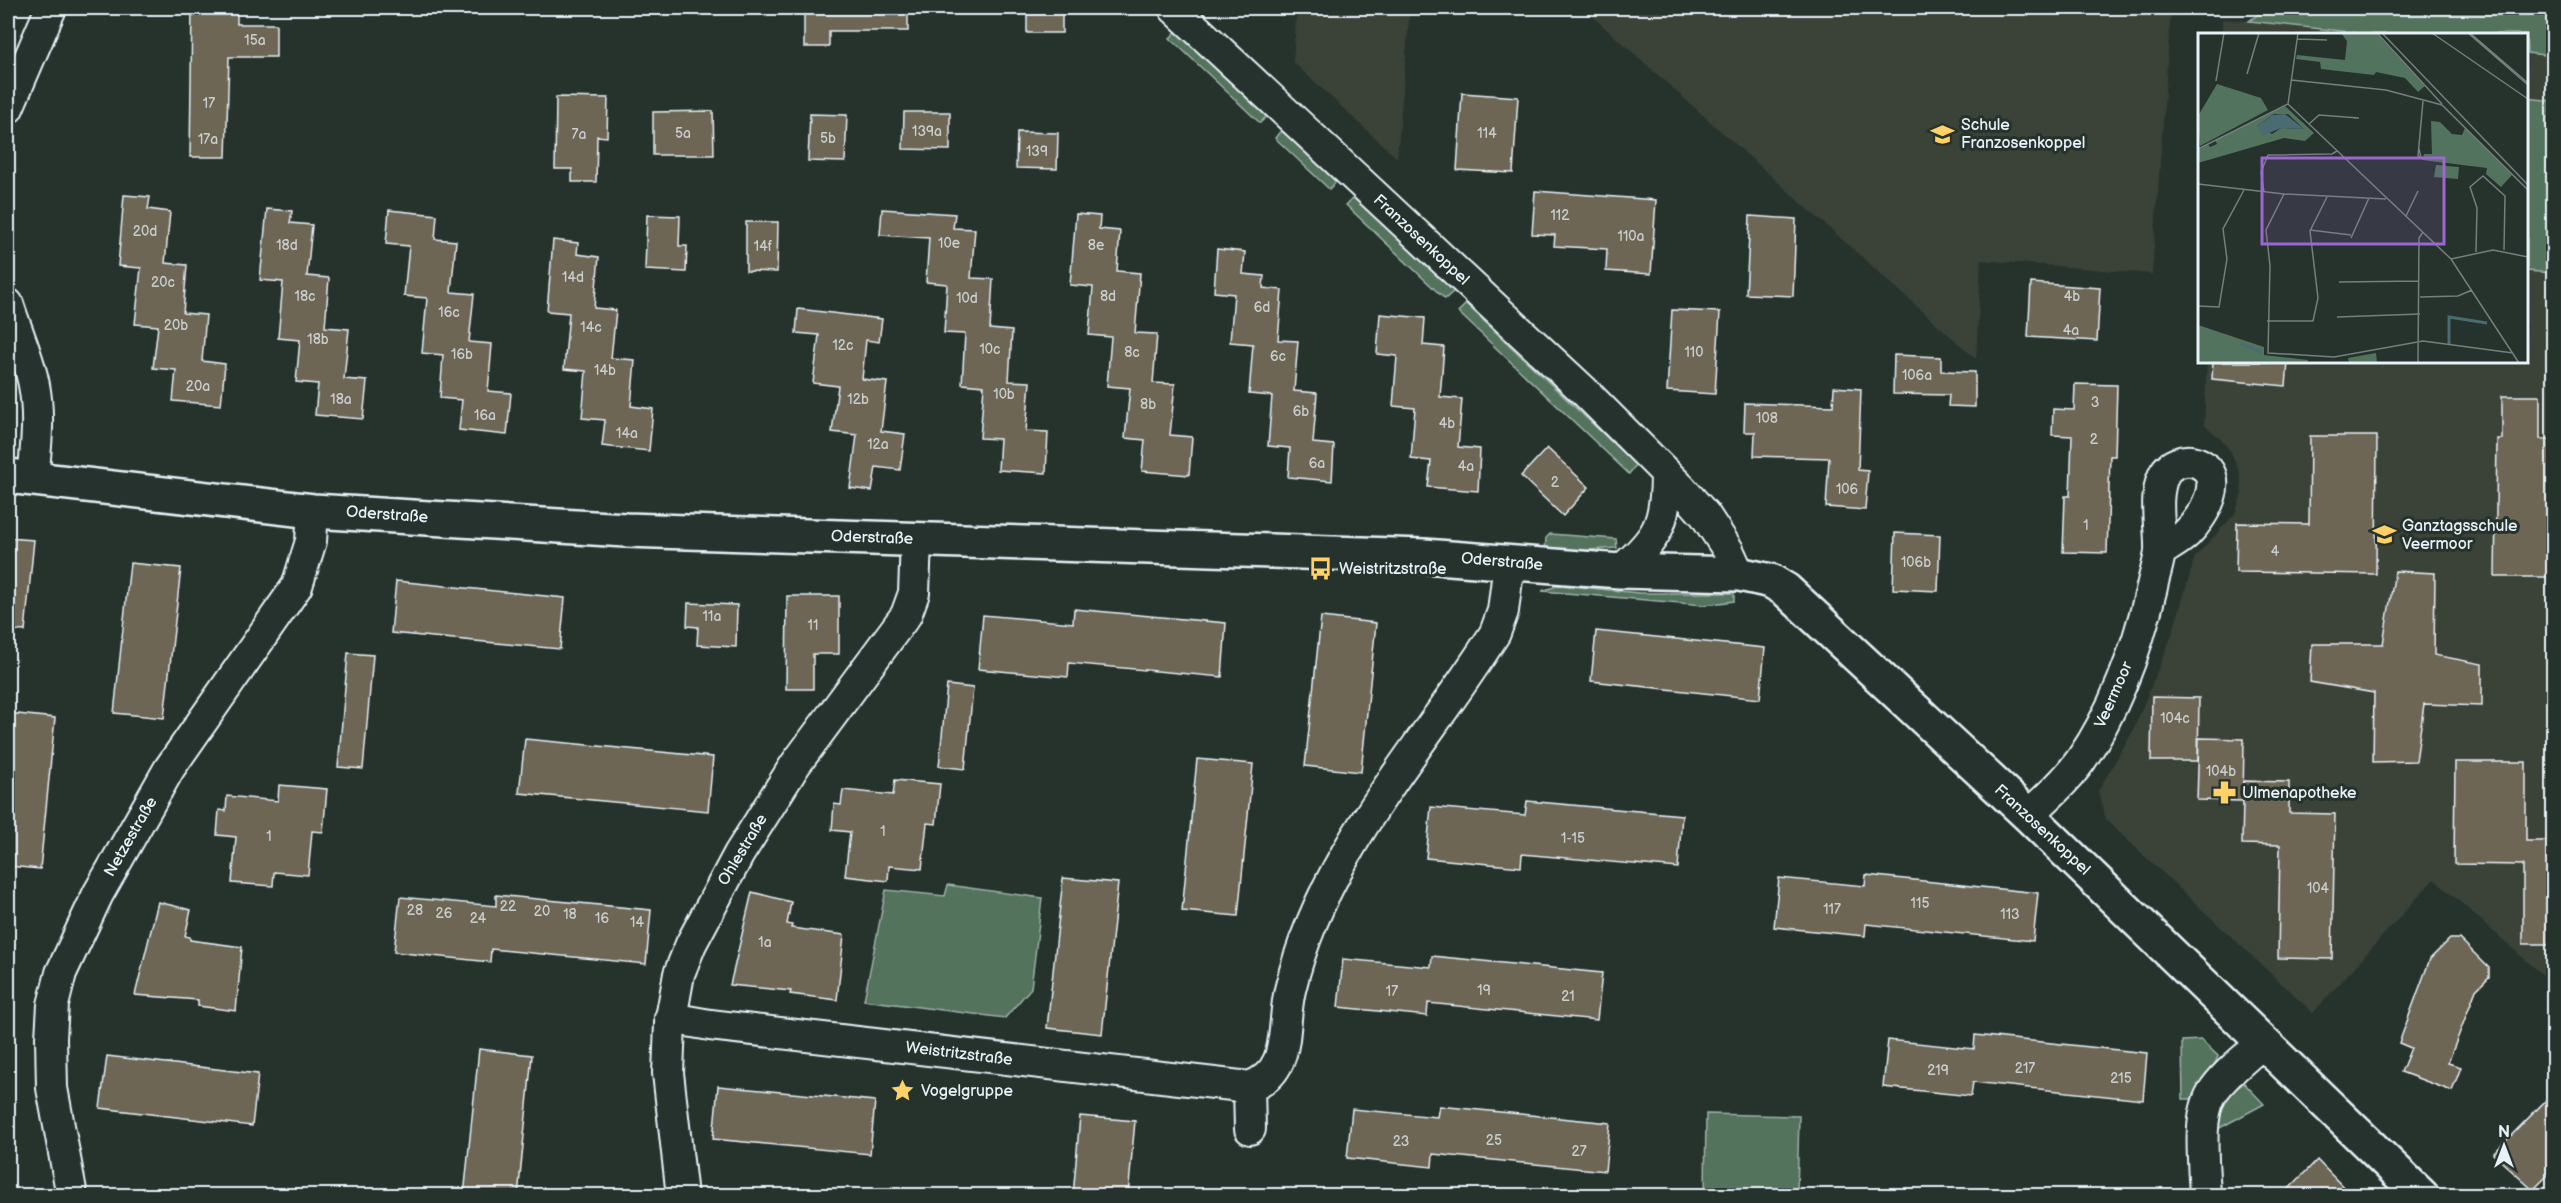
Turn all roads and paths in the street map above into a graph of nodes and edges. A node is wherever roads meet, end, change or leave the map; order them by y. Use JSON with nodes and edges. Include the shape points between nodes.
{"nodes":[{"id":1,"x":51,"y":8,"type":"edge"},
{"id":2,"x":1174,"y":8,"type":"edge"},
{"id":3,"x":8,"y":108,"type":"edge"},
{"id":4,"x":8,"y":304,"type":"edge"},
{"id":5,"x":1666,"y":474,"type":"junction"},
{"id":6,"x":20,"y":477,"type":"edge"},
{"id":7,"x":313,"y":511,"type":"junction"},
{"id":8,"x":916,"y":540,"type":"junction"},
{"id":9,"x":2160,"y":552,"type":"dead end"},
{"id":10,"x":1509,"y":563,"type":"junction"},
{"id":11,"x":1620,"y":571,"type":"junction"},
{"id":12,"x":1739,"y":574,"type":"junction"},
{"id":13,"x":2028,"y":815,"type":"junction"},
{"id":14,"x":670,"y":1018,"type":"junction"},
{"id":15,"x":2262,"y":1043,"type":"junction"},
{"id":16,"x":1249,"y":1087,"type":"junction"},
{"id":17,"x":1250,"y":1129,"type":"dead end"},
{"id":18,"x":72,"y":1196,"type":"edge"},
{"id":19,"x":682,"y":1196,"type":"edge"},
{"id":20,"x":2205,"y":1196,"type":"edge"},
{"id":21,"x":2422,"y":1196,"type":"edge"}],
"edges":[{"from":1,"to":3,"type":"street"},
{"from":2,"to":5,"type":"street","name":"Franzosenkoppel","via":[[1584,391]]},
{"from":4,"to":6,"type":"street","via":[[37,400],[37,438]]},
{"from":5,"to":11,"type":"street","via":[[1664,514],[1656,534]]},
{"from":5,"to":12,"type":"street","name":"Franzosenkoppel","via":[[1705,515]]},
{"from":6,"to":7,"type":"street","name":"Oderstraße"},
{"from":7,"to":8,"type":"street","name":"Oderstraße","via":[[626,530]]},
{"from":7,"to":18,"type":"street","name":"Netzestraße","via":[[311,542],[297,586],[169,769],[98,894],[61,973],[53,1005],[52,1088]]},
{"from":8,"to":10,"type":"street","name":"Oderstraße","via":[[1325,552]]},
{"from":8,"to":14,"type":"street","name":"Ohlestraße","via":[[914,593],[906,615],[795,765],[739,854],[691,944],[679,974]]},
{"from":9,"to":13,"type":"street","name":"Veermoor","via":[[2142,628],[2098,731],[2064,781]]},
{"from":10,"to":11,"type":"street","name":"Oderstraße"},
{"from":10,"to":16,"type":"street","via":[[1495,633],[1363,823],[1296,965],[1275,1070],[1264,1082]]},
{"from":11,"to":12,"type":"street","name":"Oderstraße"},
{"from":12,"to":13,"type":"street","name":"Franzosenkoppel","via":[[1771,581],[1786,590]]},
{"from":13,"to":15,"type":"street","name":"Franzosenkoppel"},
{"from":14,"to":16,"type":"street","name":"Weistritzstraße"},
{"from":14,"to":19,"type":"street","name":"Ohlestraße","via":[[668,1073]]},
{"from":15,"to":20,"type":"street","via":[[2221,1082],[2209,1102],[2204,1130]]},
{"from":15,"to":21,"type":"street","name":"Franzosenkoppel"},
{"from":16,"to":17,"type":"street"}]}
